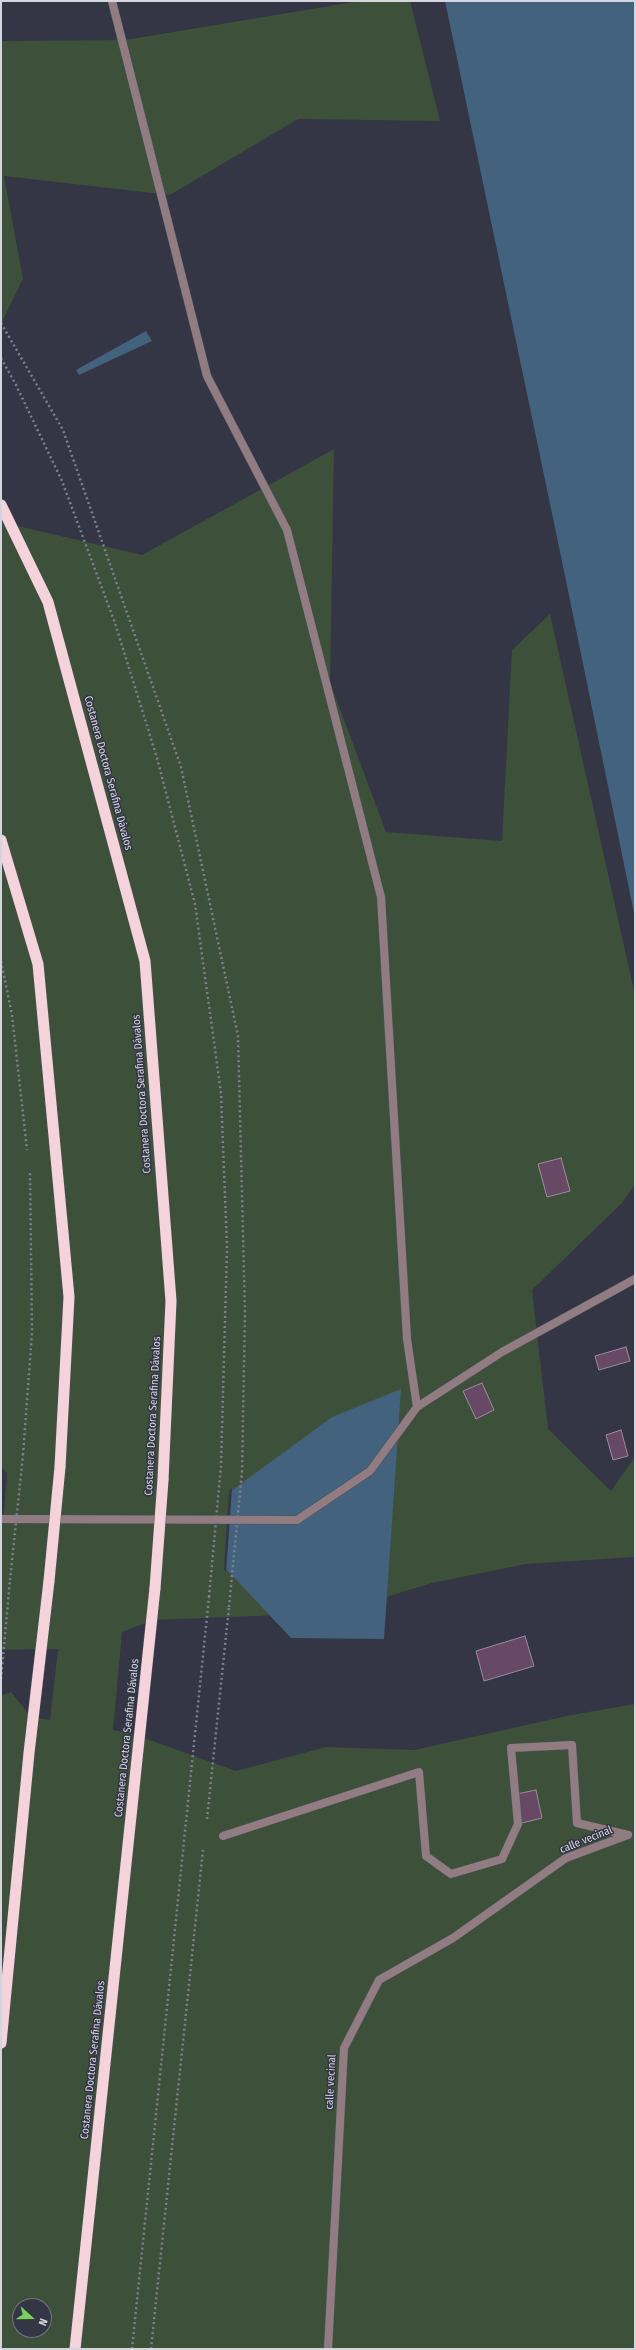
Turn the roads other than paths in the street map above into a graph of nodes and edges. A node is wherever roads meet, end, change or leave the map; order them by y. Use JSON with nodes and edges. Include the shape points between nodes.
{"nodes":[{"id":1,"x":112,"y":1,"type":"edge"},
{"id":2,"x":1,"y":504,"type":"edge"},
{"id":3,"x":1,"y":840,"type":"edge"},
{"id":4,"x":635,"y":1279,"type":"edge"},
{"id":5,"x":417,"y":1407,"type":"junction"},
{"id":6,"x":1,"y":1519,"type":"edge"},
{"id":7,"x":223,"y":1836,"type":"dead end"},
{"id":8,"x":1,"y":2043,"type":"edge"},
{"id":9,"x":75,"y":2349,"type":"edge"},
{"id":10,"x":328,"y":2349,"type":"edge"}],
"edges":[{"from":1,"to":5,"type":"street","via":[[207,376],[287,530],[381,897],[407,1339]]},
{"from":2,"to":9,"type":"highway","name":"Costanera Doctora Serafina Dávalos","bridge":true,"via":[[48,602],[145,961],[171,1301],[155,1588]]},
{"from":3,"to":8,"type":"highway","bridge":true,"via":[[39,972],[69,1297],[60,1467]]},
{"from":4,"to":5,"type":"street","via":[[502,1352]]},
{"from":5,"to":6,"type":"street","via":[[370,1471],[297,1520]]},
{"from":7,"to":10,"type":"street","name":"calle vecinal","via":[[419,1772],[426,1856],[451,1874],[502,1859],[518,1824],[511,1748],[572,1745],[577,1823],[628,1835],[566,1858],[453,1938],[379,1980],[344,2048]]}]}
